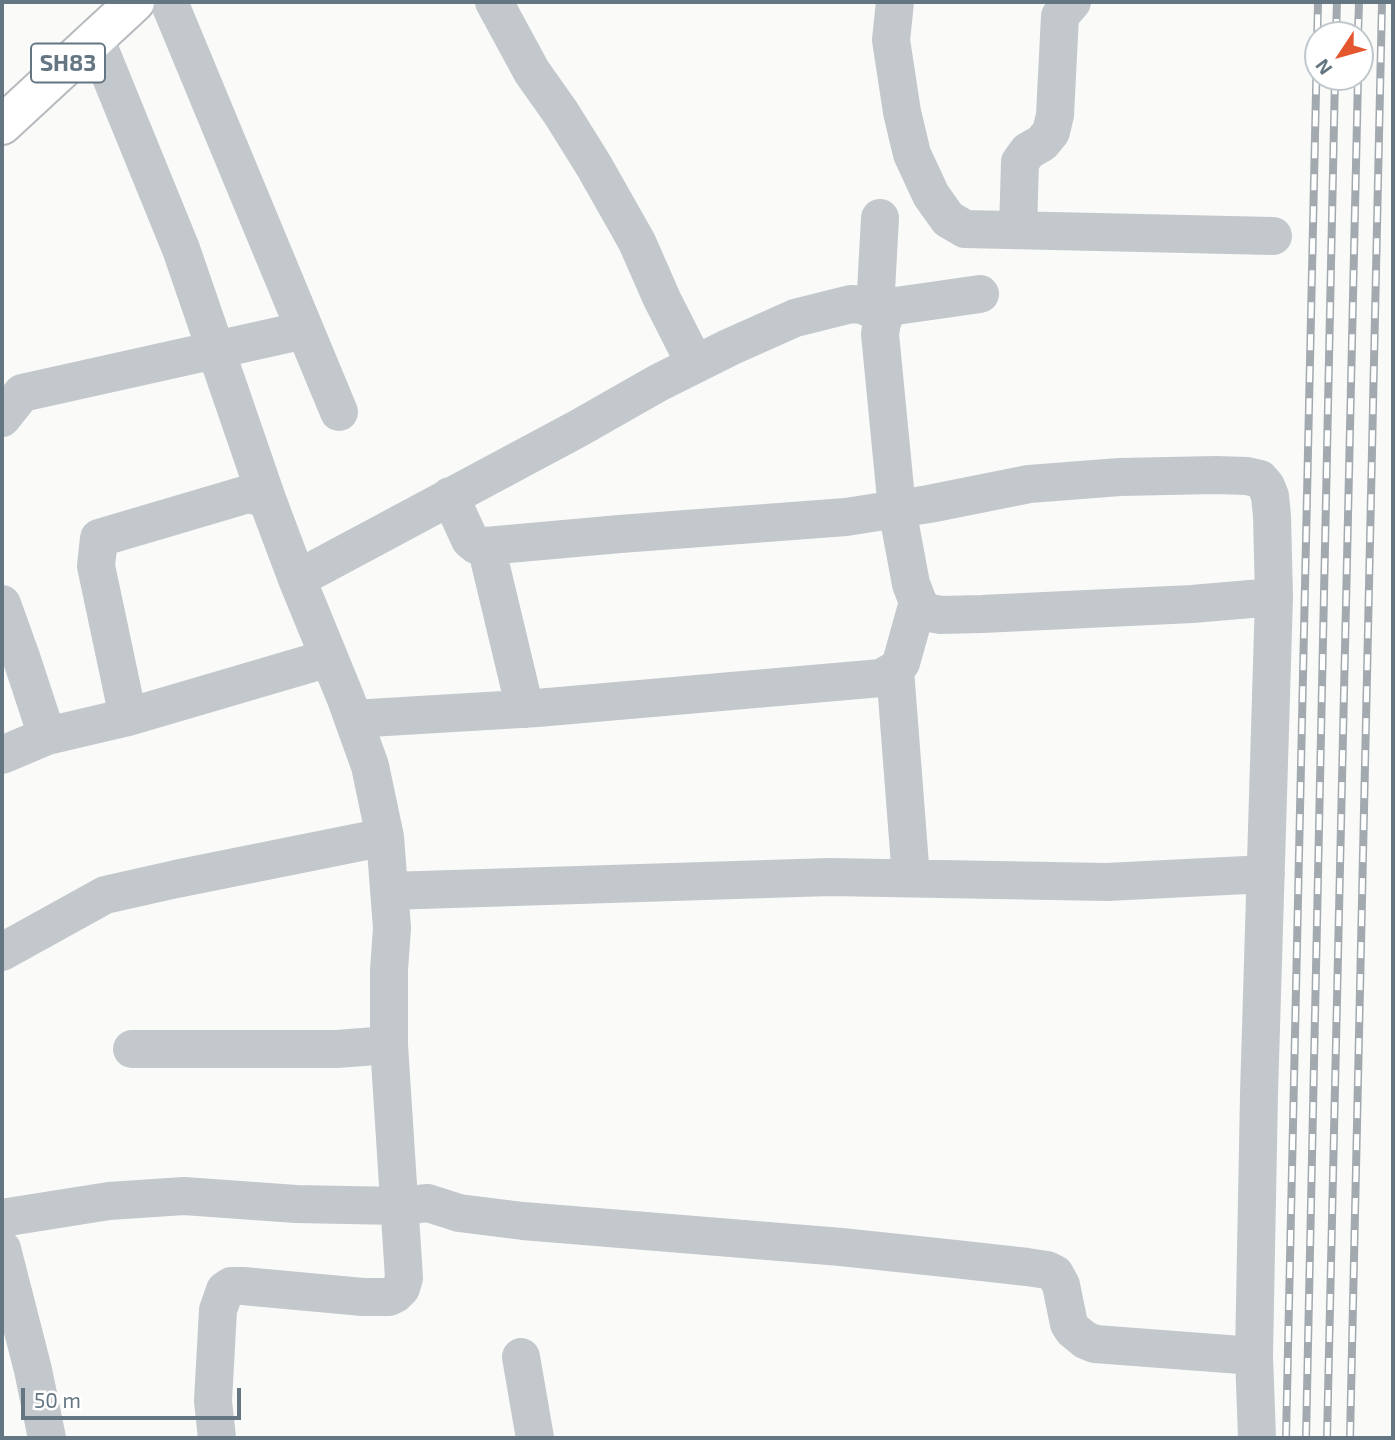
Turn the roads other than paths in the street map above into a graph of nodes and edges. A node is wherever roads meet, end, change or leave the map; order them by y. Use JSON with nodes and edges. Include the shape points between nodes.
{"nodes":[{"id":1,"x":135,"y":2,"type":"edge"},
{"id":2,"x":169,"y":2,"type":"edge"},
{"id":3,"x":494,"y":2,"type":"edge"},
{"id":4,"x":895,"y":2,"type":"edge"},
{"id":5,"x":1072,"y":2,"type":"edge"},
{"id":6,"x":95,"y":38,"type":"junction"},
{"id":7,"x":2,"y":125,"type":"edge"},
{"id":8,"x":880,"y":218,"type":"dead end"},
{"id":9,"x":1018,"y":230,"type":"junction"},
{"id":10,"x":1273,"y":236,"type":"dead end"},
{"id":11,"x":981,"y":294,"type":"dead end"},
{"id":12,"x":884,"y":315,"type":"junction"},
{"id":13,"x":305,"y":330,"type":"junction"},
{"id":14,"x":215,"y":349,"type":"junction"},
{"id":15,"x":695,"y":364,"type":"junction"},
{"id":16,"x":339,"y":412,"type":"dead end"},
{"id":17,"x":2,"y":418,"type":"edge"},
{"id":18,"x":450,"y":496,"type":"junction"},
{"id":19,"x":267,"y":499,"type":"junction"},
{"id":20,"x":897,"y":509,"type":"junction"},
{"id":21,"x":486,"y":546,"type":"junction"},
{"id":22,"x":297,"y":579,"type":"junction"},
{"id":23,"x":1275,"y":597,"type":"junction"},
{"id":24,"x":918,"y":601,"type":"junction"},
{"id":25,"x":2,"y":604,"type":"edge"},
{"id":26,"x":329,"y":658,"type":"junction"},
{"id":27,"x":895,"y":670,"type":"junction"},
{"id":28,"x":525,"y":709,"type":"junction"},
{"id":29,"x":128,"y":717,"type":"junction"},
{"id":30,"x":353,"y":719,"type":"junction"},
{"id":31,"x":47,"y":736,"type":"junction"},
{"id":32,"x":2,"y":755,"type":"edge"},
{"id":33,"x":385,"y":837,"type":"junction"},
{"id":34,"x":1266,"y":874,"type":"junction"},
{"id":35,"x":911,"y":878,"type":"junction"},
{"id":36,"x":389,"y":891,"type":"junction"},
{"id":37,"x":2,"y":952,"type":"edge"},
{"id":38,"x":389,"y":1045,"type":"junction"},
{"id":39,"x":132,"y":1049,"type":"dead end"},
{"id":40,"x":399,"y":1206,"type":"junction"},
{"id":41,"x":2,"y":1218,"type":"edge"},
{"id":42,"x":2,"y":1249,"type":"edge"},
{"id":43,"x":1254,"y":1356,"type":"junction"},
{"id":44,"x":521,"y":1357,"type":"dead end"},
{"id":45,"x":47,"y":1438,"type":"edge"},
{"id":46,"x":217,"y":1438,"type":"edge"},
{"id":47,"x":535,"y":1438,"type":"edge"},
{"id":48,"x":1257,"y":1438,"type":"edge"}],
"edges":[{"from":1,"to":6,"type":"main road","number":"SH83"},
{"from":2,"to":13,"type":"street"},
{"from":3,"to":15,"type":"street","via":[[637,242]]},
{"from":4,"to":9,"type":"street","via":[[891,40],[902,112],[912,153],[930,195],[948,219],[965,229]]},
{"from":5,"to":9,"type":"street","via":[[1060,16],[1051,132],[1020,162]]},
{"from":6,"to":7,"type":"main road","number":"SH83"},
{"from":6,"to":14,"type":"street","via":[[181,249]]},
{"from":8,"to":12,"type":"street","via":[[876,291]]},
{"from":9,"to":10,"type":"street"},
{"from":11,"to":12,"type":"street","via":[[896,306]]},
{"from":12,"to":15,"type":"street","via":[[850,304],[795,318]]},
{"from":12,"to":20,"type":"street","via":[[880,334]]},
{"from":13,"to":14,"type":"street"},
{"from":13,"to":16,"type":"street"},
{"from":14,"to":17,"type":"street","via":[[22,393]]},
{"from":14,"to":19,"type":"street"},
{"from":15,"to":18,"type":"street"},
{"from":18,"to":21,"type":"street","via":[[470,540]]},
{"from":18,"to":22,"type":"street"},
{"from":19,"to":22,"type":"street"},
{"from":19,"to":29,"type":"street","via":[[248,494],[99,538],[96,566]]},
{"from":20,"to":21,"type":"street"},
{"from":20,"to":23,"type":"street","via":[[1029,484],[1120,477],[1260,479],[1270,496]]},
{"from":20,"to":24,"type":"street"},
{"from":21,"to":28,"type":"street"},
{"from":22,"to":26,"type":"street"},
{"from":23,"to":24,"type":"street","via":[[941,615],[923,609]]},
{"from":23,"to":34,"type":"street"},
{"from":24,"to":27,"type":"street"},
{"from":25,"to":31,"type":"street"},
{"from":26,"to":29,"type":"street"},
{"from":26,"to":30,"type":"street"},
{"from":27,"to":28,"type":"street","via":[[881,678]]},
{"from":27,"to":35,"type":"street"},
{"from":28,"to":30,"type":"street"},
{"from":29,"to":31,"type":"street"},
{"from":30,"to":33,"type":"street","via":[[370,766]]},
{"from":31,"to":32,"type":"street"},
{"from":33,"to":36,"type":"street"},
{"from":33,"to":37,"type":"street","via":[[105,895]]},
{"from":34,"to":35,"type":"street","via":[[1107,882]]},
{"from":34,"to":43,"type":"street"},
{"from":35,"to":36,"type":"street"},
{"from":36,"to":38,"type":"street"},
{"from":38,"to":39,"type":"street"},
{"from":38,"to":40,"type":"street"},
{"from":40,"to":41,"type":"street","via":[[184,1196],[109,1201]]},
{"from":40,"to":43,"type":"street","via":[[428,1203],[459,1213],[523,1221],[841,1247],[1047,1270],[1061,1285],[1073,1330],[1085,1340]]},
{"from":40,"to":46,"type":"street","via":[[404,1278],[395,1294],[363,1297],[243,1286],[225,1290],[218,1310],[213,1401]]},
{"from":42,"to":45,"type":"street"},
{"from":43,"to":48,"type":"street"},
{"from":44,"to":47,"type":"street"}]}
